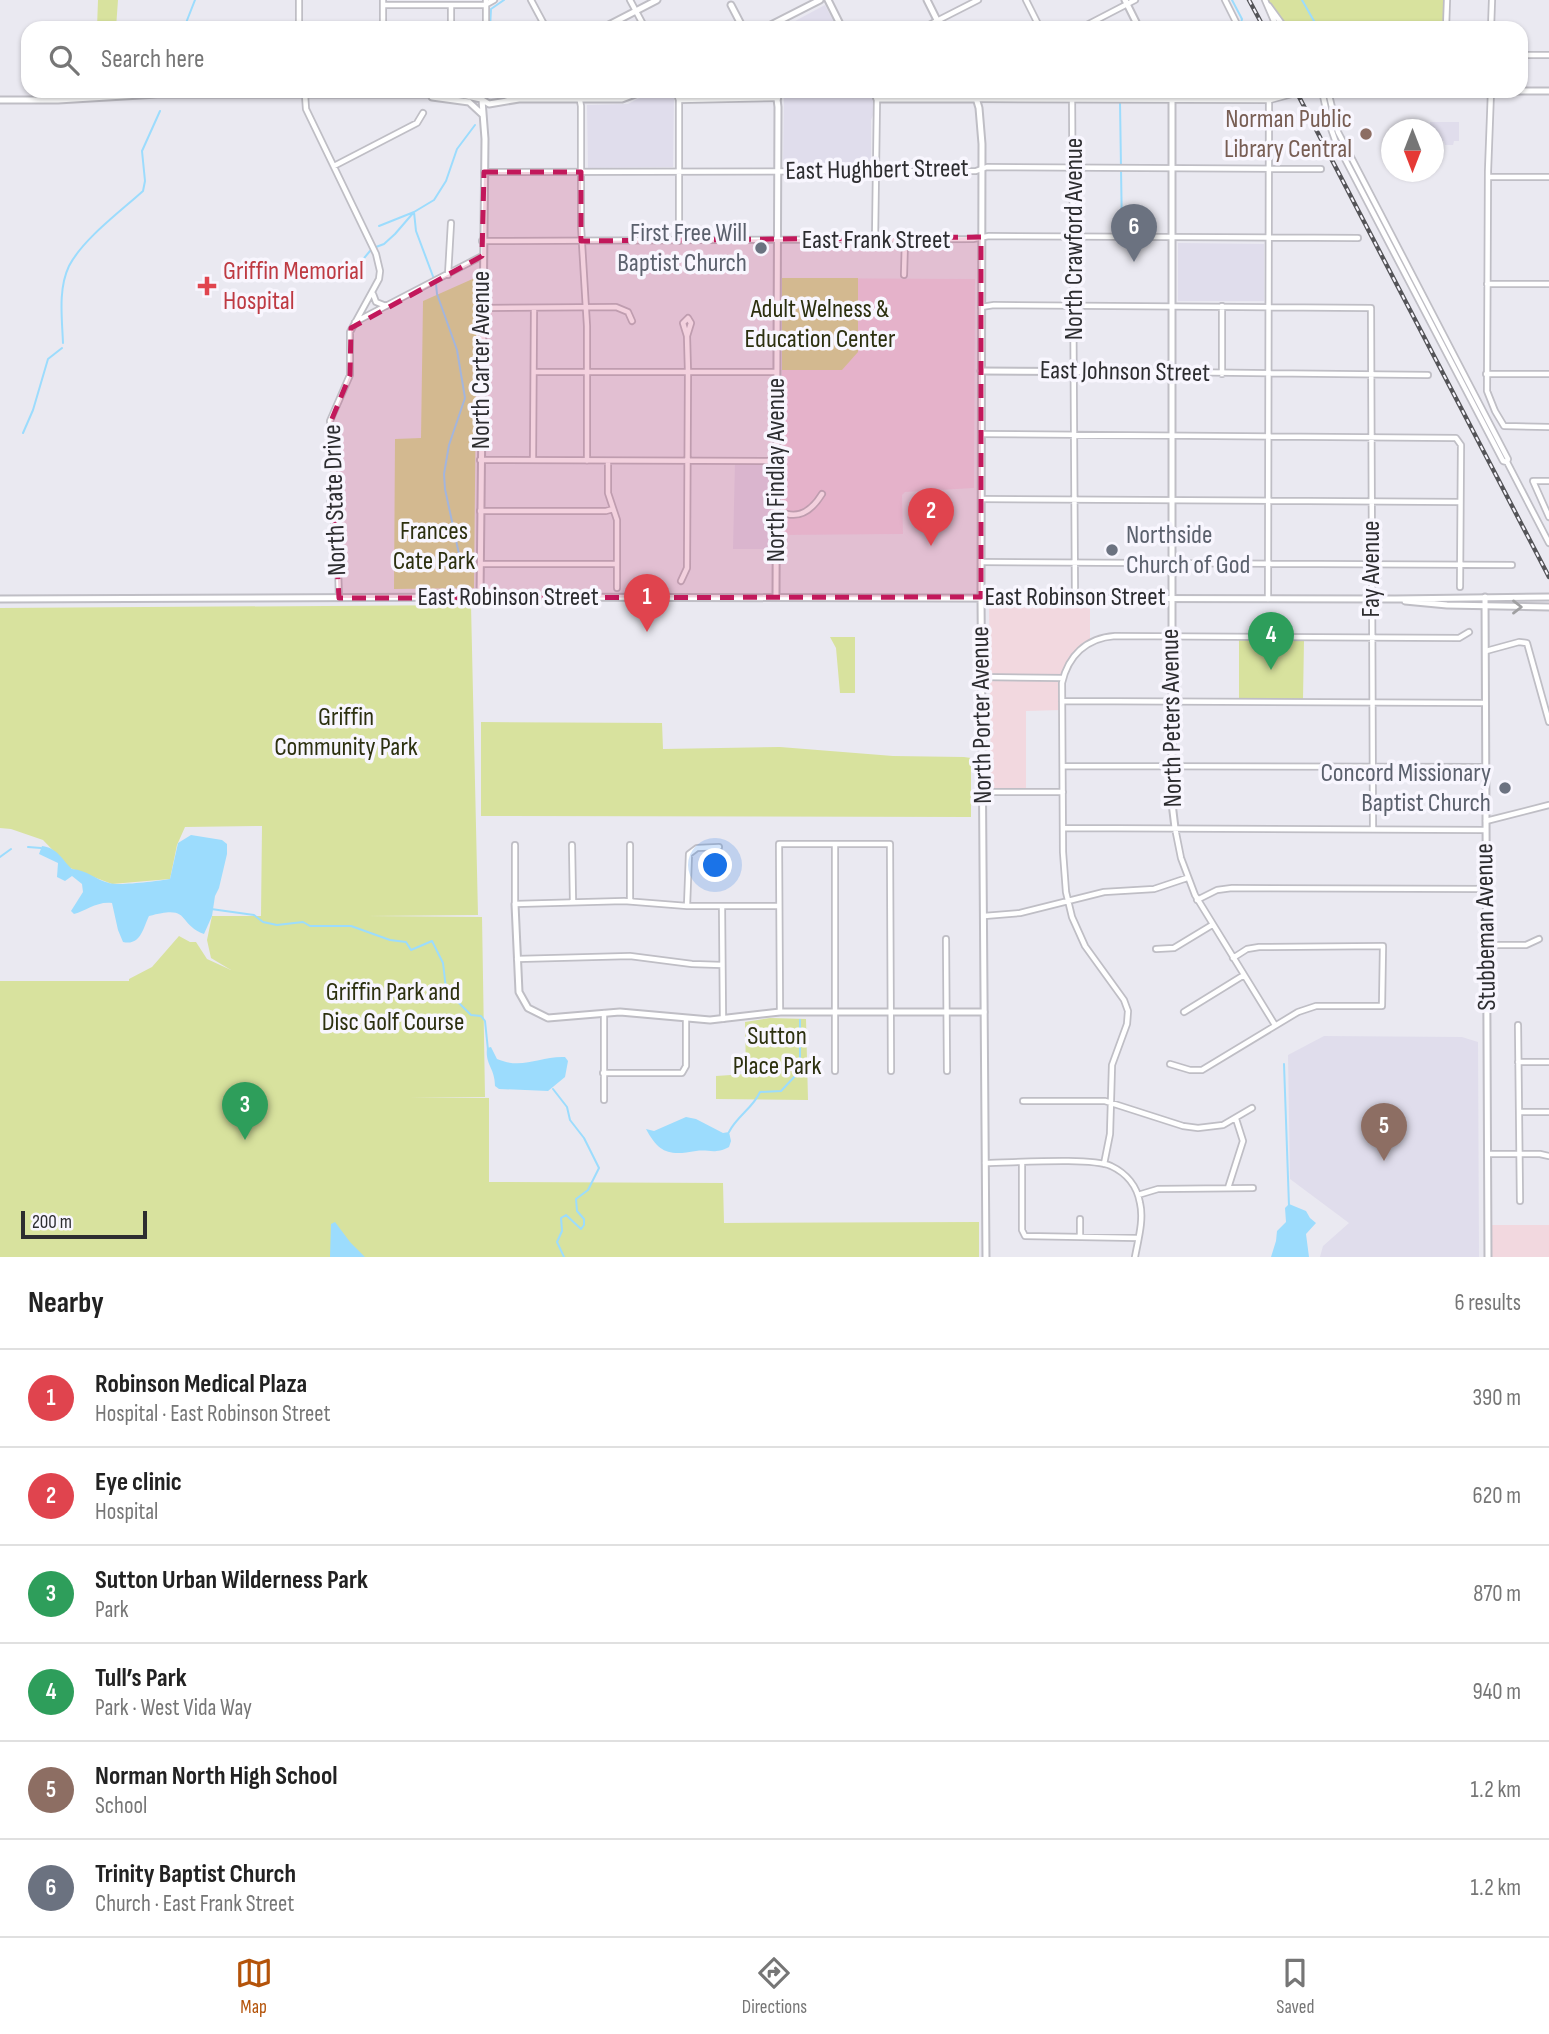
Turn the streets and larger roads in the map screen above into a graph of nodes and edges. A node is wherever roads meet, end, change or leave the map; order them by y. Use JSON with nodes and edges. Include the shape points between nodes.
{"nodes":[{"id":1,"x":299,"y":0,"type":"edge"},
{"id":2,"x":494,"y":0,"type":"edge"},
{"id":3,"x":531,"y":0,"type":"edge"},
{"id":4,"x":630,"y":0,"type":"edge"},
{"id":5,"x":657,"y":0,"type":"edge"},
{"id":6,"x":820,"y":0,"type":"edge"},
{"id":7,"x":828,"y":0,"type":"edge"},
{"id":8,"x":927,"y":0,"type":"edge"},
{"id":9,"x":978,"y":0,"type":"edge"},
{"id":10,"x":1026,"y":0,"type":"edge"},
{"id":11,"x":1135,"y":0,"type":"edge"},
{"id":12,"x":1225,"y":0,"type":"edge"},
{"id":13,"x":1447,"y":0,"type":"edge"},
{"id":14,"x":1492,"y":0,"type":"edge"},
{"id":15,"x":486,"y":2,"type":"edge"},
{"id":16,"x":730,"y":2,"type":"edge"},
{"id":17,"x":1126,"y":2,"type":"edge"},
{"id":18,"x":383,"y":3,"type":"edge"},
{"id":19,"x":1267,"y":3,"type":"edge"},
{"id":20,"x":451,"y":6,"type":"junction"},
{"id":21,"x":636,"y":11,"type":"junction"},
{"id":22,"x":299,"y":21,"type":"edge"},
{"id":23,"x":383,"y":21,"type":"edge"},
{"id":24,"x":451,"y":21,"type":"edge"},
{"id":25,"x":486,"y":21,"type":"edge"},
{"id":26,"x":542,"y":21,"type":"edge"},
{"id":27,"x":617,"y":21,"type":"edge"},
{"id":28,"x":641,"y":21,"type":"edge"},
{"id":29,"x":740,"y":21,"type":"edge"},
{"id":30,"x":779,"y":21,"type":"edge"},
{"id":31,"x":838,"y":21,"type":"edge"},
{"id":32,"x":937,"y":21,"type":"joint"},
{"id":33,"x":1036,"y":21,"type":"edge"},
{"id":34,"x":1093,"y":21,"type":"edge"},
{"id":35,"x":1136,"y":21,"type":"edge"},
{"id":36,"x":1236,"y":21,"type":"edge"},
{"id":37,"x":1274,"y":21,"type":"edge"},
{"id":38,"x":1280,"y":21,"type":"edge"},
{"id":39,"x":1447,"y":21,"type":"edge"},
{"id":40,"x":1491,"y":21,"type":"edge"},
{"id":41,"x":1528,"y":55,"type":"edge"},
{"id":42,"x":1549,"y":55,"type":"edge"},
{"id":43,"x":1528,"y":91,"type":"edge"},
{"id":44,"x":1549,"y":91,"type":"edge"},
{"id":45,"x":91,"y":98,"type":"edge"},
{"id":46,"x":303,"y":98,"type":"edge"},
{"id":47,"x":439,"y":98,"type":"edge"},
{"id":48,"x":473,"y":98,"type":"edge"},
{"id":49,"x":497,"y":98,"type":"edge"},
{"id":50,"x":625,"y":98,"type":"edge"},
{"id":51,"x":778,"y":98,"type":"joint"},
{"id":52,"x":1281,"y":98,"type":"edge"},
{"id":53,"x":1323,"y":98,"type":"edge"},
{"id":54,"x":1330,"y":98,"type":"edge"},
{"id":55,"x":1491,"y":98,"type":"edge"},
{"id":56,"x":519,"y":99,"type":"joint"},
{"id":57,"x":580,"y":99,"type":"junction"},
{"id":58,"x":877,"y":99,"type":"joint"},
{"id":59,"x":977,"y":99,"type":"junction"},
{"id":60,"x":1074,"y":99,"type":"junction"},
{"id":61,"x":1106,"y":99,"type":"joint"},
{"id":62,"x":1172,"y":99,"type":"junction"},
{"id":63,"x":0,"y":100,"type":"edge"},
{"id":64,"x":481,"y":100,"type":"junction"},
{"id":65,"x":679,"y":100,"type":"joint"},
{"id":66,"x":1270,"y":100,"type":"junction"},
{"id":67,"x":494,"y":103,"type":"junction"},
{"id":68,"x":423,"y":113,"type":"dead end"},
{"id":69,"x":484,"y":121,"type":"junction"},
{"id":70,"x":334,"y":166,"type":"junction"},
{"id":71,"x":1073,"y":167,"type":"junction"},
{"id":72,"x":1172,"y":168,"type":"junction"},
{"id":73,"x":981,"y":169,"type":"junction"},
{"id":74,"x":1270,"y":169,"type":"junction"},
{"id":75,"x":1321,"y":169,"type":"dead end"},
{"id":76,"x":877,"y":171,"type":"junction"},
{"id":77,"x":484,"y":172,"type":"junction"},
{"id":78,"x":581,"y":172,"type":"junction"},
{"id":79,"x":679,"y":172,"type":"junction"},
{"id":80,"x":778,"y":172,"type":"junction"},
{"id":81,"x":1488,"y":177,"type":"junction"},
{"id":82,"x":1549,"y":177,"type":"edge"},
{"id":83,"x":451,"y":223,"type":"dead end"},
{"id":84,"x":1073,"y":236,"type":"junction"},
{"id":85,"x":981,"y":237,"type":"junction"},
{"id":86,"x":1172,"y":237,"type":"junction"},
{"id":87,"x":1270,"y":237,"type":"junction"},
{"id":88,"x":1358,"y":238,"type":"dead end"},
{"id":89,"x":582,"y":240,"type":"junction"},
{"id":90,"x":777,"y":240,"type":"junction"},
{"id":91,"x":875,"y":240,"type":"junction"},
{"id":92,"x":905,"y":240,"type":"junction"},
{"id":93,"x":482,"y":241,"type":"junction"},
{"id":94,"x":679,"y":241,"type":"junction"},
{"id":95,"x":482,"y":256,"type":"junction"},
{"id":96,"x":448,"y":275,"type":"junction"},
{"id":97,"x":904,"y":275,"type":"dead end"},
{"id":98,"x":1487,"y":284,"type":"junction"},
{"id":99,"x":1549,"y":284,"type":"edge"},
{"id":100,"x":373,"y":293,"type":"junction"},
{"id":101,"x":390,"y":305,"type":"junction"},
{"id":102,"x":1074,"y":305,"type":"junction"},
{"id":103,"x":1172,"y":305,"type":"junction"},
{"id":104,"x":1222,"y":306,"type":"junction"},
{"id":105,"x":1269,"y":306,"type":"junction"},
{"id":106,"x":981,"y":307,"type":"junction"},
{"id":107,"x":481,"y":308,"type":"junction"},
{"id":108,"x":534,"y":308,"type":"junction"},
{"id":109,"x":586,"y":308,"type":"junction"},
{"id":110,"x":632,"y":321,"type":"dead end"},
{"id":111,"x":354,"y":322,"type":"junction"},
{"id":112,"x":687,"y":336,"type":"dead end"},
{"id":113,"x":981,"y":371,"type":"junction"},
{"id":114,"x":534,"y":372,"type":"junction"},
{"id":115,"x":688,"y":372,"type":"junction"},
{"id":116,"x":776,"y":372,"type":"junction"},
{"id":117,"x":1074,"y":372,"type":"junction"},
{"id":118,"x":1172,"y":372,"type":"junction"},
{"id":119,"x":588,"y":373,"type":"junction"},
{"id":120,"x":1222,"y":374,"type":"junction"},
{"id":121,"x":1269,"y":374,"type":"junction"},
{"id":122,"x":1486,"y":374,"type":"junction"},
{"id":123,"x":1549,"y":374,"type":"edge"},
{"id":124,"x":1371,"y":375,"type":"junction"},
{"id":125,"x":1428,"y":375,"type":"dead end"},
{"id":126,"x":1549,"y":427,"type":"edge"},
{"id":127,"x":981,"y":434,"type":"junction"},
{"id":128,"x":1074,"y":436,"type":"junction"},
{"id":129,"x":1172,"y":436,"type":"junction"},
{"id":130,"x":1269,"y":437,"type":"junction"},
{"id":131,"x":1371,"y":439,"type":"junction"},
{"id":132,"x":480,"y":460,"type":"junction"},
{"id":133,"x":534,"y":460,"type":"junction"},
{"id":134,"x":587,"y":461,"type":"junction"},
{"id":135,"x":608,"y":461,"type":"junction"},
{"id":136,"x":687,"y":461,"type":"junction"},
{"id":137,"x":776,"y":461,"type":"junction"},
{"id":138,"x":1507,"y":462,"type":"junction"},
{"id":139,"x":1549,"y":481,"type":"edge"},
{"id":140,"x":822,"y":494,"type":"dead end"},
{"id":141,"x":981,"y":499,"type":"junction"},
{"id":142,"x":1074,"y":499,"type":"junction"},
{"id":143,"x":1171,"y":499,"type":"junction"},
{"id":144,"x":1269,"y":501,"type":"junction"},
{"id":145,"x":1372,"y":502,"type":"junction"},
{"id":146,"x":1460,"y":502,"type":"junction"},
{"id":147,"x":613,"y":509,"type":"junction"},
{"id":148,"x":480,"y":512,"type":"junction"},
{"id":149,"x":787,"y":514,"type":"dead end"},
{"id":150,"x":1549,"y":517,"type":"edge"},
{"id":151,"x":1549,"y":543,"type":"edge"},
{"id":152,"x":981,"y":562,"type":"junction"},
{"id":153,"x":1074,"y":562,"type":"junction"},
{"id":154,"x":1171,"y":563,"type":"junction"},
{"id":155,"x":480,"y":564,"type":"junction"},
{"id":156,"x":617,"y":564,"type":"junction"},
{"id":157,"x":1268,"y":564,"type":"junction"},
{"id":158,"x":1372,"y":564,"type":"junction"},
{"id":159,"x":1460,"y":564,"type":"junction"},
{"id":160,"x":1512,"y":565,"type":"dead end"},
{"id":161,"x":681,"y":581,"type":"dead end"},
{"id":162,"x":1460,"y":587,"type":"dead end"},
{"id":163,"x":617,"y":588,"type":"dead end"},
{"id":164,"x":480,"y":597,"type":"junction"},
{"id":165,"x":776,"y":597,"type":"junction"},
{"id":166,"x":981,"y":597,"type":"junction"},
{"id":167,"x":1074,"y":597,"type":"junction"},
{"id":168,"x":1485,"y":597,"type":"junction"},
{"id":169,"x":1549,"y":597,"type":"edge"},
{"id":170,"x":339,"y":598,"type":"junction"},
{"id":171,"x":1171,"y":598,"type":"junction"},
{"id":172,"x":0,"y":599,"type":"edge"},
{"id":173,"x":1268,"y":599,"type":"junction"},
{"id":174,"x":1371,"y":599,"type":"junction"},
{"id":175,"x":1395,"y":599,"type":"junction"},
{"id":176,"x":1485,"y":606,"type":"junction"},
{"id":177,"x":1549,"y":607,"type":"edge"},
{"id":178,"x":1469,"y":632,"type":"dead end"},
{"id":179,"x":1171,"y":636,"type":"junction"},
{"id":180,"x":1371,"y":637,"type":"junction"},
{"id":181,"x":1486,"y":651,"type":"junction"},
{"id":182,"x":981,"y":677,"type":"junction"},
{"id":183,"x":1062,"y":678,"type":"junction"},
{"id":184,"x":1062,"y":701,"type":"junction"},
{"id":185,"x":1172,"y":701,"type":"junction"},
{"id":186,"x":1372,"y":702,"type":"junction"},
{"id":187,"x":1485,"y":703,"type":"junction"},
{"id":188,"x":1549,"y":722,"type":"edge"},
{"id":189,"x":1063,"y":766,"type":"junction"},
{"id":190,"x":1172,"y":766,"type":"junction"},
{"id":191,"x":1373,"y":767,"type":"junction"},
{"id":192,"x":1485,"y":767,"type":"junction"},
{"id":193,"x":983,"y":792,"type":"junction"},
{"id":194,"x":1063,"y":792,"type":"junction"},
{"id":195,"x":1549,"y":805,"type":"edge"},
{"id":196,"x":1485,"y":821,"type":"junction"},
{"id":197,"x":1063,"y":828,"type":"junction"},
{"id":198,"x":1175,"y":828,"type":"junction"},
{"id":199,"x":1373,"y":830,"type":"junction"},
{"id":200,"x":1485,"y":830,"type":"junction"},
{"id":201,"x":835,"y":844,"type":"junction"},
{"id":202,"x":515,"y":845,"type":"dead end"},
{"id":203,"x":572,"y":845,"type":"dead end"},
{"id":204,"x":630,"y":845,"type":"dead end"},
{"id":205,"x":719,"y":847,"type":"dead end"},
{"id":206,"x":1187,"y":877,"type":"junction"},
{"id":207,"x":1486,"y":889,"type":"junction"},
{"id":208,"x":1068,"y":900,"type":"junction"},
{"id":209,"x":1197,"y":900,"type":"junction"},
{"id":210,"x":630,"y":901,"type":"junction"},
{"id":211,"x":573,"y":902,"type":"junction"},
{"id":212,"x":515,"y":904,"type":"junction"},
{"id":213,"x":687,"y":906,"type":"junction"},
{"id":214,"x":722,"y":906,"type":"junction"},
{"id":215,"x":779,"y":906,"type":"junction"},
{"id":216,"x":984,"y":916,"type":"junction"},
{"id":217,"x":1212,"y":925,"type":"junction"},
{"id":218,"x":946,"y":939,"type":"dead end"},
{"id":219,"x":1539,"y":939,"type":"dead end"},
{"id":220,"x":1486,"y":945,"type":"junction"},
{"id":221,"x":1156,"y":949,"type":"dead end"},
{"id":222,"x":1233,"y":958,"type":"junction"},
{"id":223,"x":516,"y":960,"type":"junction"},
{"id":224,"x":722,"y":965,"type":"junction"},
{"id":225,"x":1244,"y":975,"type":"junction"},
{"id":226,"x":946,"y":1011,"type":"junction"},
{"id":227,"x":604,"y":1012,"type":"junction"},
{"id":228,"x":780,"y":1012,"type":"junction"},
{"id":229,"x":835,"y":1012,"type":"junction"},
{"id":230,"x":891,"y":1012,"type":"junction"},
{"id":231,"x":984,"y":1012,"type":"junction"},
{"id":232,"x":1184,"y":1012,"type":"dead end"},
{"id":233,"x":723,"y":1019,"type":"junction"},
{"id":234,"x":686,"y":1020,"type":"junction"},
{"id":235,"x":1275,"y":1025,"type":"junction"},
{"id":236,"x":1518,"y":1025,"type":"dead end"},
{"id":237,"x":1518,"y":1062,"type":"junction"},
{"id":238,"x":1549,"y":1062,"type":"edge"},
{"id":239,"x":1170,"y":1064,"type":"dead end"},
{"id":240,"x":947,"y":1070,"type":"dead end"},
{"id":241,"x":891,"y":1071,"type":"dead end"},
{"id":242,"x":835,"y":1072,"type":"dead end"},
{"id":243,"x":603,"y":1073,"type":"junction"},
{"id":244,"x":604,"y":1100,"type":"dead end"},
{"id":245,"x":1023,"y":1101,"type":"dead end"},
{"id":246,"x":1110,"y":1102,"type":"junction"},
{"id":247,"x":1252,"y":1108,"type":"dead end"},
{"id":248,"x":1519,"y":1112,"type":"junction"},
{"id":249,"x":1549,"y":1112,"type":"edge"},
{"id":250,"x":1236,"y":1119,"type":"junction"},
{"id":251,"x":1488,"y":1154,"type":"junction"},
{"id":252,"x":1520,"y":1154,"type":"junction"},
{"id":253,"x":1549,"y":1156,"type":"edge"},
{"id":254,"x":985,"y":1163,"type":"junction"},
{"id":255,"x":1022,"y":1163,"type":"junction"},
{"id":256,"x":1104,"y":1164,"type":"junction"},
{"id":257,"x":1228,"y":1188,"type":"junction"},
{"id":258,"x":1253,"y":1188,"type":"dead end"},
{"id":259,"x":1138,"y":1195,"type":"junction"},
{"id":260,"x":1520,"y":1201,"type":"dead end"},
{"id":261,"x":1080,"y":1219,"type":"dead end"},
{"id":262,"x":1080,"y":1237,"type":"junction"},
{"id":263,"x":1138,"y":1238,"type":"junction"},
{"id":264,"x":986,"y":1257,"type":"edge"},
{"id":265,"x":1135,"y":1257,"type":"edge"},
{"id":266,"x":1488,"y":1257,"type":"edge"}],
"edges":[{"from":1,"to":22,"type":"street"},
{"from":2,"to":15,"type":"street"},
{"from":3,"to":26,"type":"street"},
{"from":4,"to":21,"type":"street"},
{"from":5,"to":21,"type":"street"},
{"from":6,"to":30,"type":"street"},
{"from":7,"to":31,"type":"street"},
{"from":8,"to":32,"type":"street"},
{"from":9,"to":32,"type":"street"},
{"from":10,"to":33,"type":"street"},
{"from":11,"to":17,"type":"street"},
{"from":12,"to":36,"type":"street"},
{"from":13,"to":39,"type":"street"},
{"from":14,"to":40,"type":"street"},
{"from":15,"to":20,"type":"street"},
{"from":15,"to":25,"type":"street"},
{"from":16,"to":29,"type":"street"},
{"from":17,"to":34,"type":"street"},
{"from":17,"to":35,"type":"street"},
{"from":18,"to":20,"type":"street"},
{"from":18,"to":23,"type":"street"},
{"from":19,"to":37,"type":"street"},
{"from":19,"to":38,"type":"street"},
{"from":20,"to":24,"type":"street"},
{"from":21,"to":27,"type":"street"},
{"from":21,"to":28,"type":"street"},
{"from":41,"to":42,"type":"street"},
{"from":43,"to":44,"type":"street"},
{"from":45,"to":63,"type":"street"},
{"from":46,"to":70,"type":"street","name":"North State Drive"},
{"from":47,"to":69,"type":"street","via":[[465,101],[478,108]]},
{"from":48,"to":64,"type":"street"},
{"from":49,"to":67,"type":"street","name":"North Carter Avenue"},
{"from":50,"to":57,"type":"street"},
{"from":51,"to":65,"type":"street"},
{"from":51,"to":80,"type":"street","name":"North Findlay Avenue"},
{"from":52,"to":66,"type":"street"},
{"from":53,"to":138,"type":"street","via":[[1335,140]]},
{"from":54,"to":138,"type":"street","via":[[1338,132]]},
{"from":55,"to":81,"type":"street"},
{"from":56,"to":57,"type":"street"},
{"from":56,"to":67,"type":"street"},
{"from":57,"to":78,"type":"street"},
{"from":58,"to":59,"type":"street"},
{"from":58,"to":76,"type":"street"},
{"from":59,"to":60,"type":"street"},
{"from":59,"to":73,"type":"street","name":"North Porter Avenue"},
{"from":60,"to":61,"type":"street"},
{"from":60,"to":71,"type":"street","name":"North Crawford Avenue"},
{"from":61,"to":62,"type":"street"},
{"from":62,"to":66,"type":"street"},
{"from":62,"to":72,"type":"street","name":"North Peters Avenue"},
{"from":64,"to":67,"type":"street"},
{"from":64,"to":69,"type":"street","name":"North Carter Avenue"},
{"from":65,"to":79,"type":"street"},
{"from":66,"to":74,"type":"street"},
{"from":67,"to":69,"type":"street","name":"North Carter Avenue"},
{"from":68,"to":70,"type":"street","via":[[417,123]]},
{"from":69,"to":77,"type":"street","name":"North Carter Avenue"},
{"from":70,"to":100,"type":"street","name":"North State Drive","via":[[379,264]]},
{"from":71,"to":72,"type":"street","name":"East Hughbert Street"},
{"from":71,"to":73,"type":"street","name":"East Hughbert Street"},
{"from":71,"to":84,"type":"street","name":"North Crawford Avenue"},
{"from":72,"to":74,"type":"street","name":"East Hughbert Street"},
{"from":72,"to":86,"type":"street","name":"North Peters Avenue"},
{"from":73,"to":76,"type":"street","name":"East Hughbert Street"},
{"from":73,"to":85,"type":"street","name":"North Porter Avenue"},
{"from":74,"to":75,"type":"street","name":"East Hughbert Street"},
{"from":74,"to":87,"type":"street"},
{"from":76,"to":80,"type":"street","name":"East Hughbert Street"},
{"from":76,"to":91,"type":"street"},
{"from":77,"to":78,"type":"street","name":"East Hughbert Street"},
{"from":77,"to":93,"type":"street","name":"North Carter Avenue"},
{"from":78,"to":79,"type":"street","name":"East Hughbert Street"},
{"from":78,"to":89,"type":"street"},
{"from":79,"to":80,"type":"street","name":"East Hughbert Street"},
{"from":79,"to":94,"type":"street"},
{"from":80,"to":90,"type":"street","name":"North Findlay Avenue"},
{"from":81,"to":82,"type":"street"},
{"from":81,"to":98,"type":"street"},
{"from":83,"to":96,"type":"street"},
{"from":84,"to":85,"type":"street","name":"East Frank Street"},
{"from":84,"to":86,"type":"street","name":"East Frank Street"},
{"from":84,"to":102,"type":"street","name":"North Crawford Avenue"},
{"from":85,"to":92,"type":"street","name":"East Frank Street"},
{"from":85,"to":106,"type":"street","name":"North Porter Avenue"},
{"from":86,"to":87,"type":"street","name":"East Frank Street"},
{"from":86,"to":103,"type":"street","name":"North Peters Avenue"},
{"from":87,"to":88,"type":"street","name":"East Frank Street"},
{"from":87,"to":105,"type":"street"},
{"from":89,"to":93,"type":"street","name":"East Frank Street"},
{"from":89,"to":94,"type":"street","name":"East Frank Street"},
{"from":89,"to":109,"type":"street"},
{"from":90,"to":91,"type":"street","name":"East Frank Street"},
{"from":90,"to":94,"type":"street","name":"East Frank Street"},
{"from":90,"to":116,"type":"street","name":"North Findlay Avenue"},
{"from":91,"to":92,"type":"street","name":"East Frank Street"},
{"from":92,"to":97,"type":"street"},
{"from":93,"to":95,"type":"street","name":"North Carter Avenue"},
{"from":95,"to":96,"type":"street"},
{"from":95,"to":107,"type":"street","name":"North Carter Avenue"},
{"from":96,"to":101,"type":"street"},
{"from":98,"to":99,"type":"street"},
{"from":98,"to":122,"type":"street"},
{"from":100,"to":101,"type":"street","via":[[376,302]]},
{"from":100,"to":111,"type":"street","name":"North State Drive"},
{"from":101,"to":111,"type":"street"},
{"from":102,"to":103,"type":"street"},
{"from":102,"to":106,"type":"street"},
{"from":102,"to":117,"type":"street","name":"North Crawford Avenue"},
{"from":103,"to":104,"type":"street"},
{"from":103,"to":118,"type":"street","name":"North Peters Avenue"},
{"from":104,"to":105,"type":"street"},
{"from":104,"to":120,"type":"street"},
{"from":105,"to":121,"type":"street"},
{"from":105,"to":124,"type":"street","name":"Fay Avenue","via":[[1371,308]]},
{"from":106,"to":113,"type":"street","name":"North Porter Avenue"},
{"from":107,"to":108,"type":"street"},
{"from":107,"to":132,"type":"street","name":"North Carter Avenue"},
{"from":108,"to":109,"type":"street"},
{"from":108,"to":114,"type":"street"},
{"from":109,"to":110,"type":"street","via":[[619,307]]},
{"from":109,"to":119,"type":"street"},
{"from":111,"to":170,"type":"street","name":"North State Drive","via":[[348,341],[349,375],[329,426],[335,462],[330,504],[337,538]]},
{"from":112,"to":115,"type":"street"},
{"from":113,"to":117,"type":"street","name":"East Johnson Street"},
{"from":113,"to":127,"type":"street","name":"North Porter Avenue"},
{"from":114,"to":119,"type":"street"},
{"from":114,"to":133,"type":"street"},
{"from":115,"to":116,"type":"street"},
{"from":115,"to":119,"type":"street"},
{"from":115,"to":136,"type":"street"},
{"from":116,"to":137,"type":"street","name":"North Findlay Avenue"},
{"from":117,"to":118,"type":"street","name":"East Johnson Street"},
{"from":117,"to":128,"type":"street","name":"North Crawford Avenue"},
{"from":118,"to":120,"type":"street","name":"East Johnson Street"},
{"from":118,"to":129,"type":"street","name":"North Peters Avenue"},
{"from":119,"to":134,"type":"street"},
{"from":120,"to":121,"type":"street","name":"East Johnson Street"},
{"from":121,"to":124,"type":"street","name":"East Johnson Street"},
{"from":121,"to":130,"type":"street"},
{"from":122,"to":123,"type":"street"},
{"from":122,"to":126,"type":"street","via":[[1486,391],[1504,426]]},
{"from":124,"to":125,"type":"street","name":"East Johnson Street"},
{"from":124,"to":131,"type":"street","name":"Fay Avenue"},
{"from":127,"to":128,"type":"street"},
{"from":127,"to":141,"type":"street","name":"North Porter Avenue"},
{"from":128,"to":129,"type":"street"},
{"from":128,"to":142,"type":"street","name":"North Crawford Avenue"},
{"from":129,"to":130,"type":"street"},
{"from":129,"to":143,"type":"street","name":"North Peters Avenue"},
{"from":130,"to":131,"type":"street"},
{"from":130,"to":144,"type":"street"},
{"from":131,"to":145,"type":"street","name":"Fay Avenue"},
{"from":131,"to":146,"type":"street","via":[[1456,438],[1461,445]]},
{"from":132,"to":133,"type":"street"},
{"from":132,"to":148,"type":"street","name":"North Carter Avenue"},
{"from":133,"to":134,"type":"street"},
{"from":134,"to":135,"type":"street"},
{"from":135,"to":136,"type":"street"},
{"from":135,"to":147,"type":"street"},
{"from":136,"to":137,"type":"street"},
{"from":136,"to":161,"type":"street","via":[[687,568]]},
{"from":137,"to":165,"type":"street","name":"North Findlay Avenue"},
{"from":138,"to":151,"type":"street"},
{"from":139,"to":150,"type":"street","via":[[1533,481]]},
{"from":140,"to":149,"type":"street","via":[[806,512]]},
{"from":141,"to":142,"type":"street"},
{"from":141,"to":152,"type":"street","name":"North Porter Avenue"},
{"from":142,"to":143,"type":"street"},
{"from":142,"to":153,"type":"street","name":"North Crawford Avenue"},
{"from":143,"to":144,"type":"street"},
{"from":143,"to":154,"type":"street","name":"North Peters Avenue"},
{"from":144,"to":145,"type":"street"},
{"from":144,"to":157,"type":"street"},
{"from":145,"to":146,"type":"street"},
{"from":145,"to":158,"type":"street","name":"Fay Avenue"},
{"from":146,"to":159,"type":"street"},
{"from":147,"to":148,"type":"street"},
{"from":147,"to":156,"type":"street"},
{"from":148,"to":155,"type":"street","name":"North Carter Avenue"},
{"from":152,"to":153,"type":"street"},
{"from":152,"to":166,"type":"street","name":"North Porter Avenue"},
{"from":153,"to":154,"type":"street"},
{"from":153,"to":167,"type":"street","name":"North Crawford Avenue"},
{"from":154,"to":157,"type":"street"},
{"from":154,"to":171,"type":"street","name":"North Peters Avenue"},
{"from":155,"to":156,"type":"street"},
{"from":155,"to":164,"type":"street","name":"North Carter Avenue"},
{"from":156,"to":163,"type":"street"},
{"from":157,"to":158,"type":"street"},
{"from":157,"to":173,"type":"street"},
{"from":158,"to":159,"type":"street"},
{"from":158,"to":174,"type":"street","name":"Fay Avenue"},
{"from":159,"to":160,"type":"street"},
{"from":159,"to":162,"type":"street"},
{"from":164,"to":165,"type":"street","name":"East Robinson Street"},
{"from":164,"to":170,"type":"street","name":"East Robinson Street"},
{"from":165,"to":166,"type":"street","name":"East Robinson Street"},
{"from":166,"to":167,"type":"street","name":"East Robinson Street"},
{"from":166,"to":182,"type":"street","name":"North Porter Avenue"},
{"from":167,"to":171,"type":"street","name":"East Robinson Street"},
{"from":168,"to":169,"type":"street"},
{"from":168,"to":175,"type":"street"},
{"from":168,"to":176,"type":"street","name":"Stubbeman Avenue"},
{"from":170,"to":172,"type":"street","name":"East Robinson Street"},
{"from":171,"to":173,"type":"street","name":"East Robinson Street"},
{"from":171,"to":179,"type":"street","name":"North Peters Avenue"},
{"from":173,"to":174,"type":"street","name":"East Robinson Street"},
{"from":174,"to":175,"type":"street","name":"East Robinson Street"},
{"from":174,"to":180,"type":"street","name":"Fay Avenue"},
{"from":175,"to":176,"type":"street"},
{"from":176,"to":177,"type":"street","one_way":true},
{"from":176,"to":181,"type":"street","name":"Stubbeman Avenue"},
{"from":178,"to":180,"type":"street","via":[[1459,638]]},
{"from":179,"to":180,"type":"street"},
{"from":179,"to":183,"type":"street","via":[[1097,639],[1073,656]]},
{"from":179,"to":185,"type":"street","name":"North Peters Avenue"},
{"from":180,"to":186,"type":"street","name":"Fay Avenue"},
{"from":181,"to":187,"type":"street","name":"Stubbeman Avenue"},
{"from":181,"to":188,"type":"street","via":[[1527,643]]},
{"from":182,"to":183,"type":"street"},
{"from":182,"to":193,"type":"street","name":"North Porter Avenue"},
{"from":183,"to":184,"type":"street"},
{"from":184,"to":185,"type":"street"},
{"from":184,"to":189,"type":"street"},
{"from":185,"to":186,"type":"street"},
{"from":185,"to":190,"type":"street","name":"North Peters Avenue"},
{"from":186,"to":187,"type":"street"},
{"from":186,"to":191,"type":"street","name":"Fay Avenue"},
{"from":187,"to":192,"type":"street","name":"Stubbeman Avenue"},
{"from":189,"to":190,"type":"street"},
{"from":189,"to":194,"type":"street"},
{"from":190,"to":191,"type":"street"},
{"from":190,"to":198,"type":"street","name":"North Peters Avenue"},
{"from":191,"to":192,"type":"street"},
{"from":191,"to":199,"type":"street","name":"Fay Avenue"},
{"from":192,"to":196,"type":"street","name":"Stubbeman Avenue"},
{"from":193,"to":194,"type":"street"},
{"from":193,"to":216,"type":"street","name":"North Porter Avenue"},
{"from":194,"to":197,"type":"street"},
{"from":195,"to":196,"type":"street"},
{"from":196,"to":200,"type":"street","name":"Stubbeman Avenue"},
{"from":197,"to":198,"type":"street"},
{"from":197,"to":208,"type":"street"},
{"from":198,"to":199,"type":"street"},
{"from":198,"to":206,"type":"street","name":"North Peters Avenue"},
{"from":199,"to":200,"type":"street"},
{"from":200,"to":207,"type":"street","name":"Stubbeman Avenue"},
{"from":201,"to":215,"type":"street","via":[[779,844]]},
{"from":201,"to":229,"type":"street"},
{"from":201,"to":230,"type":"street","via":[[890,844]]},
{"from":202,"to":212,"type":"street"},
{"from":203,"to":211,"type":"street"},
{"from":204,"to":210,"type":"street"},
{"from":205,"to":213,"type":"street","via":[[697,848],[689,854]]},
{"from":206,"to":208,"type":"street","via":[[1157,888]]},
{"from":206,"to":209,"type":"street","name":"North Peters Avenue"},
{"from":207,"to":209,"type":"street","via":[[1232,888]]},
{"from":207,"to":220,"type":"street","name":"Stubbeman Avenue"},
{"from":208,"to":216,"type":"street","via":[[1007,916]]},
{"from":208,"to":246,"type":"street","via":[[1084,946],[1128,1007],[1112,1065]]},
{"from":209,"to":217,"type":"street","name":"North Peters Avenue"},
{"from":210,"to":211,"type":"street"},
{"from":210,"to":213,"type":"street"},
{"from":211,"to":212,"type":"street"},
{"from":212,"to":223,"type":"street"},
{"from":213,"to":214,"type":"street"},
{"from":214,"to":215,"type":"street"},
{"from":214,"to":224,"type":"street"},
{"from":215,"to":228,"type":"street"},
{"from":216,"to":231,"type":"street","name":"North Porter Avenue"},
{"from":217,"to":221,"type":"street","via":[[1174,948]]},
{"from":217,"to":222,"type":"street","name":"North Peters Avenue"},
{"from":218,"to":226,"type":"street"},
{"from":219,"to":220,"type":"street","via":[[1526,945]]},
{"from":220,"to":251,"type":"street","name":"Stubbeman Avenue"},
{"from":222,"to":225,"type":"street","name":"North Peters Avenue"},
{"from":222,"to":235,"type":"street","via":[[1259,947],[1383,946],[1382,1006],[1312,1006]]},
{"from":223,"to":224,"type":"street","via":[[630,956]]},
{"from":223,"to":227,"type":"street","via":[[519,992],[537,1014],[553,1018]]},
{"from":224,"to":233,"type":"street"},
{"from":225,"to":232,"type":"street"},
{"from":225,"to":235,"type":"street","name":"North Peters Avenue"},
{"from":226,"to":230,"type":"street"},
{"from":226,"to":231,"type":"street"},
{"from":226,"to":240,"type":"street"},
{"from":227,"to":234,"type":"street"},
{"from":227,"to":243,"type":"street"},
{"from":228,"to":229,"type":"street"},
{"from":228,"to":233,"type":"street"},
{"from":229,"to":230,"type":"street"},
{"from":229,"to":242,"type":"street"},
{"from":230,"to":241,"type":"street"},
{"from":231,"to":254,"type":"street","name":"North Porter Avenue"},
{"from":233,"to":234,"type":"street"},
{"from":234,"to":243,"type":"street","via":[[682,1073]]},
{"from":235,"to":239,"type":"street","via":[[1202,1070]]},
{"from":236,"to":237,"type":"street"},
{"from":237,"to":238,"type":"street"},
{"from":237,"to":248,"type":"street"},
{"from":243,"to":244,"type":"street"},
{"from":245,"to":246,"type":"street"},
{"from":246,"to":250,"type":"street","via":[[1191,1128],[1210,1128]]},
{"from":246,"to":256,"type":"street"},
{"from":247,"to":250,"type":"street"},
{"from":248,"to":249,"type":"street"},
{"from":248,"to":252,"type":"street"},
{"from":250,"to":257,"type":"street","via":[[1243,1141]]},
{"from":251,"to":252,"type":"street"},
{"from":251,"to":266,"type":"street","name":"Stubbeman Avenue"},
{"from":252,"to":253,"type":"street"},
{"from":252,"to":260,"type":"street"},
{"from":254,"to":255,"type":"street"},
{"from":254,"to":264,"type":"street","name":"North Porter Avenue"},
{"from":255,"to":256,"type":"street"},
{"from":255,"to":262,"type":"street","via":[[1021,1230],[1025,1236]]},
{"from":256,"to":259,"type":"street","via":[[1126,1177]]},
{"from":257,"to":258,"type":"street"},
{"from":257,"to":259,"type":"street","via":[[1158,1189]]},
{"from":259,"to":263,"type":"street"},
{"from":261,"to":262,"type":"street"},
{"from":262,"to":263,"type":"street"},
{"from":263,"to":265,"type":"street"}]}
